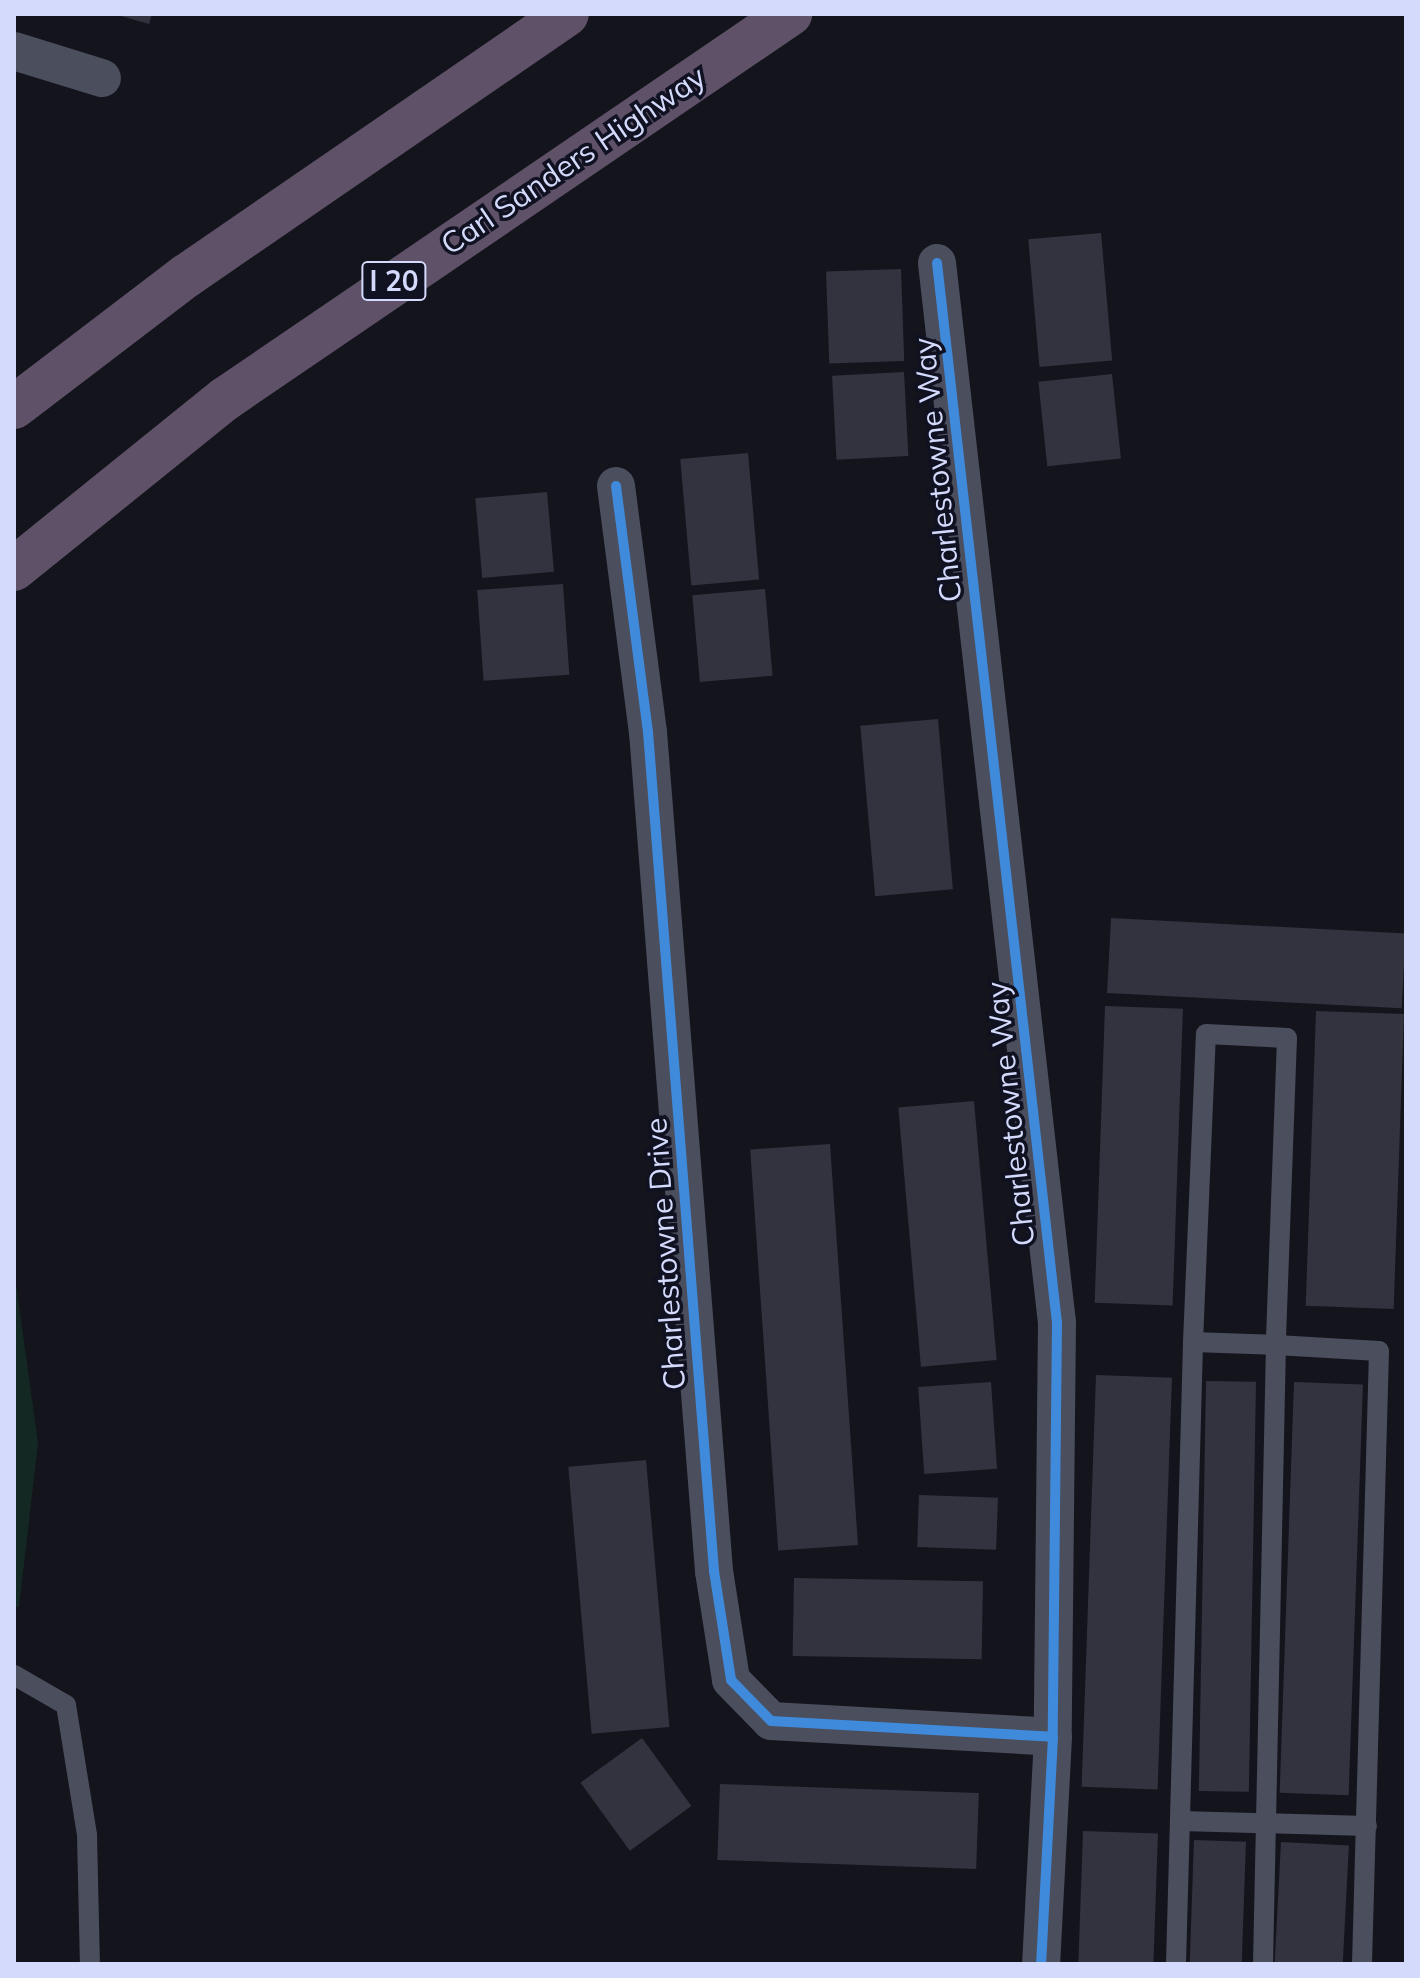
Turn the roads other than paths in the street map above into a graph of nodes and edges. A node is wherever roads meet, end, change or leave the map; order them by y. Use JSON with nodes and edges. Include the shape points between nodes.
{"nodes":[{"id":1,"x":567,"y":14,"type":"edge"},
{"id":2,"x":790,"y":14,"type":"edge"},
{"id":3,"x":14,"y":51,"type":"edge"},
{"id":4,"x":102,"y":78,"type":"dead end"},
{"id":5,"x":937,"y":263,"type":"dead end"},
{"id":6,"x":14,"y":407,"type":"edge"},
{"id":7,"x":121,"y":480,"type":"junction"},
{"id":8,"x":616,"y":486,"type":"dead end"},
{"id":9,"x":14,"y":569,"type":"edge"},
{"id":10,"x":14,"y":601,"type":"edge"},
{"id":11,"x":1193,"y":1342,"type":"junction"},
{"id":12,"x":1276,"y":1345,"type":"junction"},
{"id":13,"x":14,"y":1675,"type":"edge"},
{"id":14,"x":1053,"y":1737,"type":"junction"},
{"id":15,"x":1180,"y":1821,"type":"junction"},
{"id":16,"x":1268,"y":1823,"type":"junction"},
{"id":17,"x":1367,"y":1826,"type":"junction"},
{"id":18,"x":90,"y":1964,"type":"edge"},
{"id":19,"x":1041,"y":1964,"type":"edge"},
{"id":20,"x":1176,"y":1964,"type":"edge"},
{"id":21,"x":1263,"y":1964,"type":"edge"},
{"id":22,"x":1362,"y":1964,"type":"edge"}],
"edges":[{"from":1,"to":6,"type":"highway","via":[[186,276]]},
{"from":2,"to":7,"type":"highway","name":"Carl Sanders Highway","number":"I 20","via":[[363,303]]},
{"from":3,"to":4,"type":"street"},
{"from":5,"to":14,"type":"street","name":"Charlestowne Way","via":[[1057,1322]]},
{"from":7,"to":9,"type":"highway","name":"Carl Sanders Highway","number":"I 20"},
{"from":7,"to":10,"type":"highway"},
{"from":8,"to":14,"type":"street","name":"Charlestowne Drive","via":[[648,732],[714,1571],[731,1680],[771,1721]]},
{"from":11,"to":12,"type":"lane"},
{"from":11,"to":12,"type":"lane","via":[[1206,1034],[1287,1038]]},
{"from":11,"to":15,"type":"lane"},
{"from":12,"to":16,"type":"lane"},
{"from":12,"to":17,"type":"lane","via":[[1379,1351]]},
{"from":13,"to":18,"type":"lane","via":[[66,1705],[87,1835]]},
{"from":14,"to":19,"type":"street","name":"Charlestowne Way"},
{"from":15,"to":16,"type":"lane"},
{"from":15,"to":20,"type":"lane"},
{"from":16,"to":17,"type":"lane"},
{"from":16,"to":21,"type":"lane"},
{"from":17,"to":22,"type":"lane"}]}
